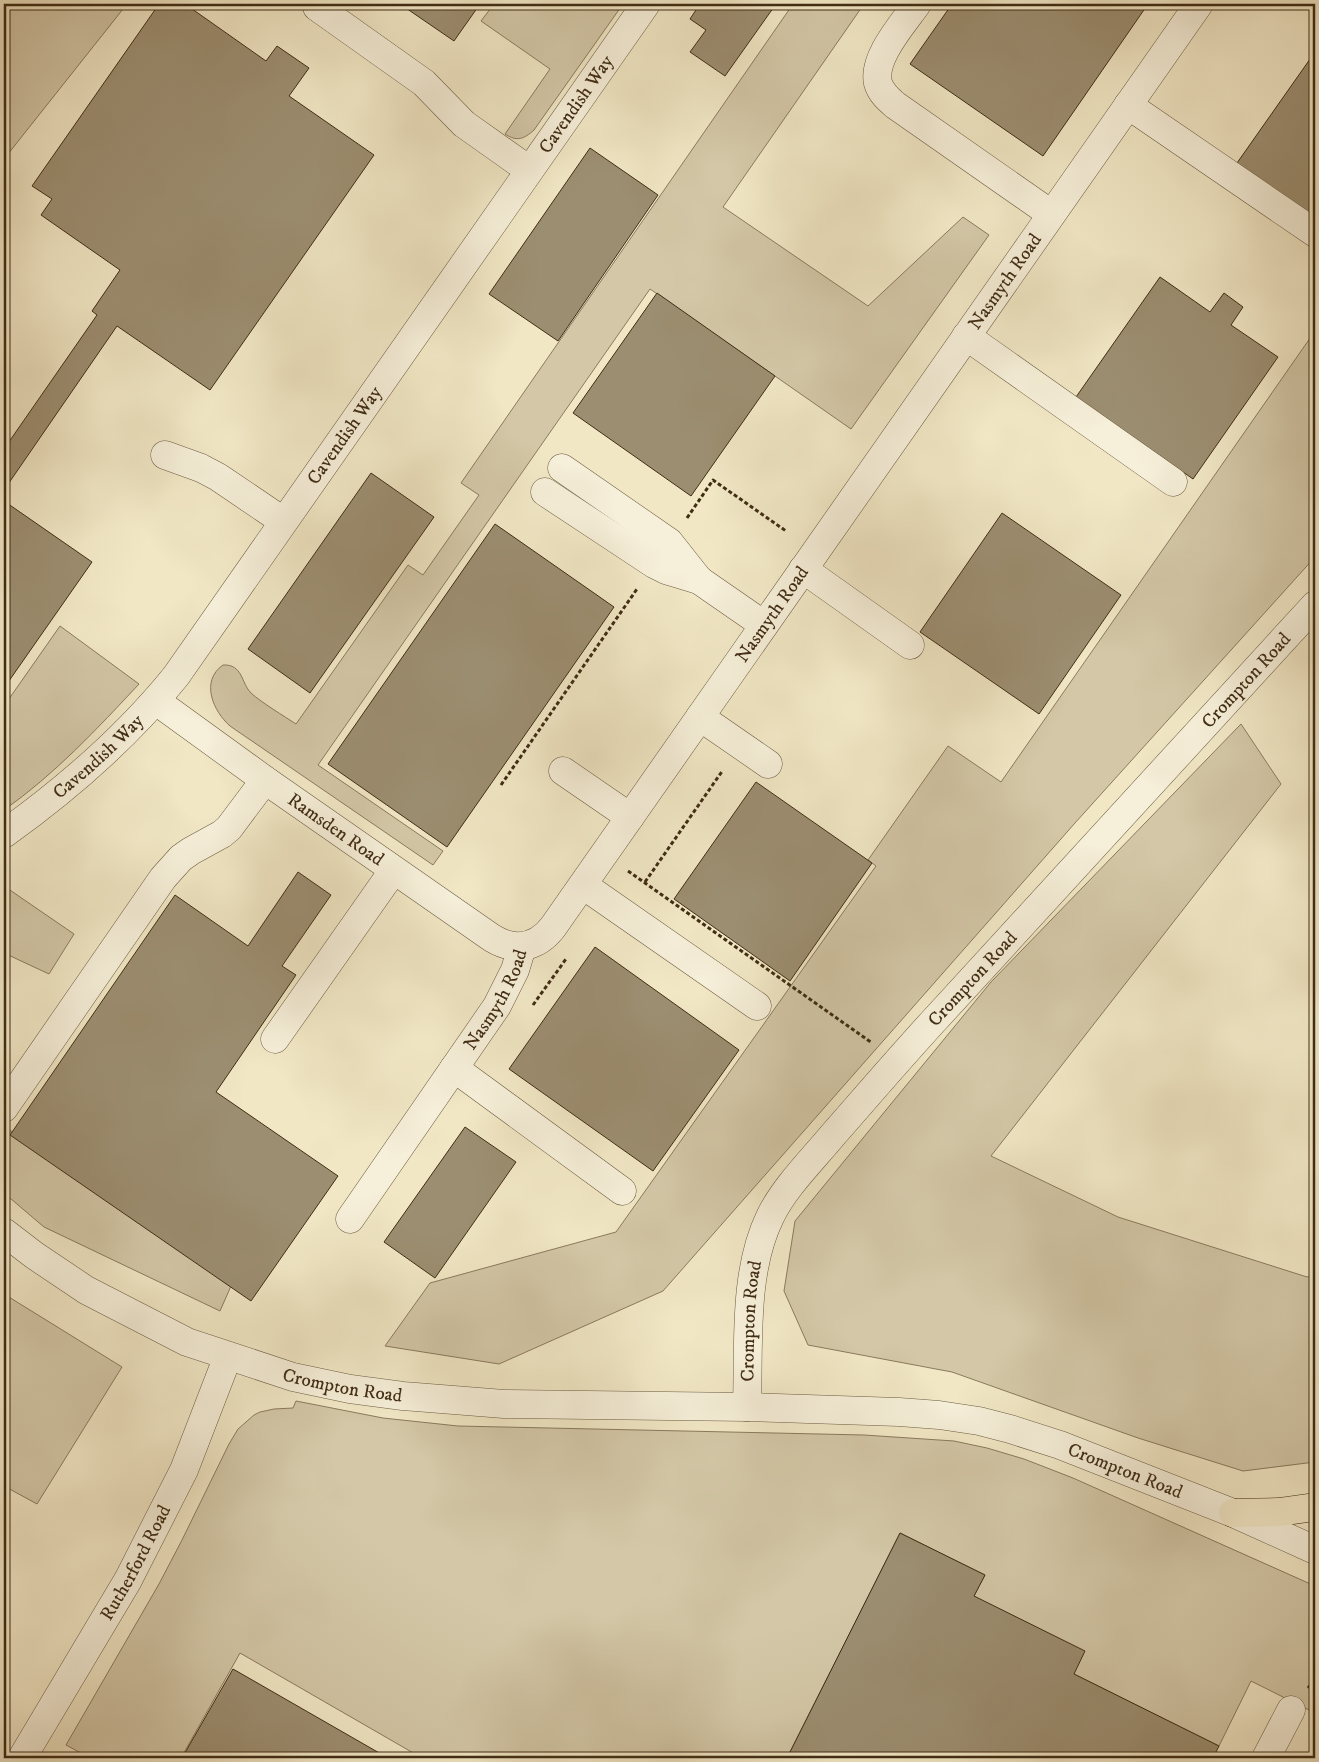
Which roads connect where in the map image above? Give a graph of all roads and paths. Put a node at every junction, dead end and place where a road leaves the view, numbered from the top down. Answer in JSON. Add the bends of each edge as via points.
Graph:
{"nodes":[{"id":1,"x":646,"y":4,"type":"edge"},
{"id":2,"x":917,"y":4,"type":"edge"},
{"id":3,"x":1199,"y":4,"type":"edge"},
{"id":4,"x":317,"y":7,"type":"dead end"},
{"id":5,"x":1128,"y":105,"type":"junction"},
{"id":6,"x":529,"y":170,"type":"junction"},
{"id":7,"x":1052,"y":214,"type":"junction"},
{"id":8,"x":1315,"y":233,"type":"edge"},
{"id":9,"x":966,"y":336,"type":"junction"},
{"id":10,"x":165,"y":455,"type":"dead end"},
{"id":11,"x":562,"y":468,"type":"dead end"},
{"id":12,"x":1173,"y":482,"type":"dead end"},
{"id":13,"x":545,"y":492,"type":"dead end"},
{"id":14,"x":283,"y":521,"type":"junction"},
{"id":15,"x":786,"y":530,"type":"dead end"},
{"id":16,"x":662,"y":553,"type":"junction"},
{"id":17,"x":803,"y":569,"type":"junction"},
{"id":18,"x":1315,"y":605,"type":"edge"},
{"id":19,"x":764,"y":625,"type":"junction"},
{"id":20,"x":910,"y":645,"type":"dead end"},
{"id":21,"x":156,"y":701,"type":"junction"},
{"id":22,"x":700,"y":717,"type":"junction"},
{"id":23,"x":741,"y":746,"type":"junction"},
{"id":24,"x":768,"y":764,"type":"dead end"},
{"id":25,"x":563,"y":771,"type":"dead end"},
{"id":26,"x":265,"y":780,"type":"junction"},
{"id":27,"x":501,"y":785,"type":"dead end"},
{"id":28,"x":630,"y":817,"type":"junction"},
{"id":29,"x":4,"y":834,"type":"edge"},
{"id":30,"x":393,"y":871,"type":"junction"},
{"id":31,"x":629,"y":872,"type":"dead end"},
{"id":32,"x":645,"y":882,"type":"dead end"},
{"id":33,"x":583,"y":885,"type":"junction"},
{"id":34,"x":651,"y":886,"type":"dead end"},
{"id":35,"x":607,"y":902,"type":"junction"},
{"id":36,"x":522,"y":947,"type":"junction"},
{"id":37,"x":568,"y":958,"type":"dead end"},
{"id":38,"x":756,"y":1006,"type":"dead end"},
{"id":39,"x":528,"y":1013,"type":"dead end"},
{"id":40,"x":857,"y":1032,"type":"dead end"},
{"id":41,"x":275,"y":1039,"type":"dead end"},
{"id":42,"x":454,"y":1068,"type":"junction"},
{"id":43,"x":4,"y":1108,"type":"edge"},
{"id":44,"x":622,"y":1190,"type":"dead end"},
{"id":45,"x":350,"y":1219,"type":"dead end"},
{"id":46,"x":4,"y":1232,"type":"edge"},
{"id":47,"x":228,"y":1356,"type":"junction"},
{"id":48,"x":747,"y":1407,"type":"junction"},
{"id":49,"x":1315,"y":1507,"type":"edge"},
{"id":50,"x":1232,"y":1513,"type":"junction"},
{"id":51,"x":1315,"y":1550,"type":"edge"},
{"id":52,"x":1291,"y":1710,"type":"dead end"},
{"id":53,"x":32,"y":1755,"type":"edge"},
{"id":54,"x":1266,"y":1758,"type":"edge"}],
"edges":[{"from":1,"to":6,"type":"street","name":"Cavendish Way"},
{"from":2,"to":7,"type":"street","via":[[879,64],[879,85],[884,95]]},
{"from":3,"to":5,"type":"street","name":"Nasmyth Road"},
{"from":4,"to":6,"type":"street","via":[[424,83],[464,124]]},
{"from":5,"to":7,"type":"street","name":"Nasmyth Road"},
{"from":5,"to":8,"type":"street"},
{"from":6,"to":14,"type":"street","name":"Cavendish Way"},
{"from":7,"to":9,"type":"street","name":"Nasmyth Road"},
{"from":9,"to":12,"type":"street"},
{"from":9,"to":17,"type":"street","name":"Nasmyth Road"},
{"from":10,"to":14,"type":"street","via":[[218,477]]},
{"from":11,"to":16,"type":"street"},
{"from":13,"to":16,"type":"street"},
{"from":14,"to":21,"type":"street","name":"Cavendish Way"},
{"from":15,"to":16,"type":"path","via":[[713,480]]},
{"from":16,"to":19,"type":"street","via":[[666,570],[699,580]]},
{"from":16,"to":27,"type":"path"},
{"from":17,"to":19,"type":"street","name":"Nasmyth Road"},
{"from":17,"to":20,"type":"street"},
{"from":18,"to":48,"type":"street","name":"Crompton Road","via":[[896,1062],[784,1195],[771,1214],[754,1265],[750,1291]]},
{"from":19,"to":22,"type":"street","name":"Nasmyth Road"},
{"from":21,"to":26,"type":"street","name":"Ramsden Road"},
{"from":21,"to":29,"type":"street","name":"Cavendish Way","via":[[86,770]]},
{"from":22,"to":23,"type":"street"},
{"from":22,"to":28,"type":"street","name":"Nasmyth Road"},
{"from":23,"to":24,"type":"street"},
{"from":23,"to":32,"type":"path"},
{"from":25,"to":28,"type":"street"},
{"from":26,"to":30,"type":"street","name":"Ramsden Road"},
{"from":26,"to":43,"type":"street","via":[[229,828],[181,858],[167,874]]},
{"from":28,"to":33,"type":"street","name":"Nasmyth Road"},
{"from":30,"to":36,"type":"street","name":"Ramsden Road","via":[[498,942]]},
{"from":30,"to":41,"type":"street"},
{"from":31,"to":35,"type":"path"},
{"from":33,"to":35,"type":"street"},
{"from":33,"to":36,"type":"street","name":"Nasmyth Road","via":[[547,935]]},
{"from":34,"to":40,"type":"path"},
{"from":35,"to":38,"type":"street"},
{"from":36,"to":42,"type":"street","name":"Nasmyth Road","via":[[515,970],[497,1006]]},
{"from":37,"to":39,"type":"path"},
{"from":42,"to":44,"type":"street"},
{"from":42,"to":45,"type":"street","name":"Nasmyth Road"},
{"from":46,"to":47,"type":"street","name":"Crompton Road","via":[[86,1290],[187,1342]]},
{"from":47,"to":48,"type":"street","name":"Crompton Road","via":[[294,1377],[403,1396],[504,1404]]},
{"from":47,"to":53,"type":"street","name":"Rutherford Road","via":[[184,1470]]},
{"from":48,"to":50,"type":"street","name":"Crompton Road","via":[[899,1412],[979,1421],[1060,1445]]},
{"from":49,"to":50,"type":"main road"},
{"from":50,"to":51,"type":"street","name":"Crompton Road"},
{"from":52,"to":54,"type":"street"}]}
